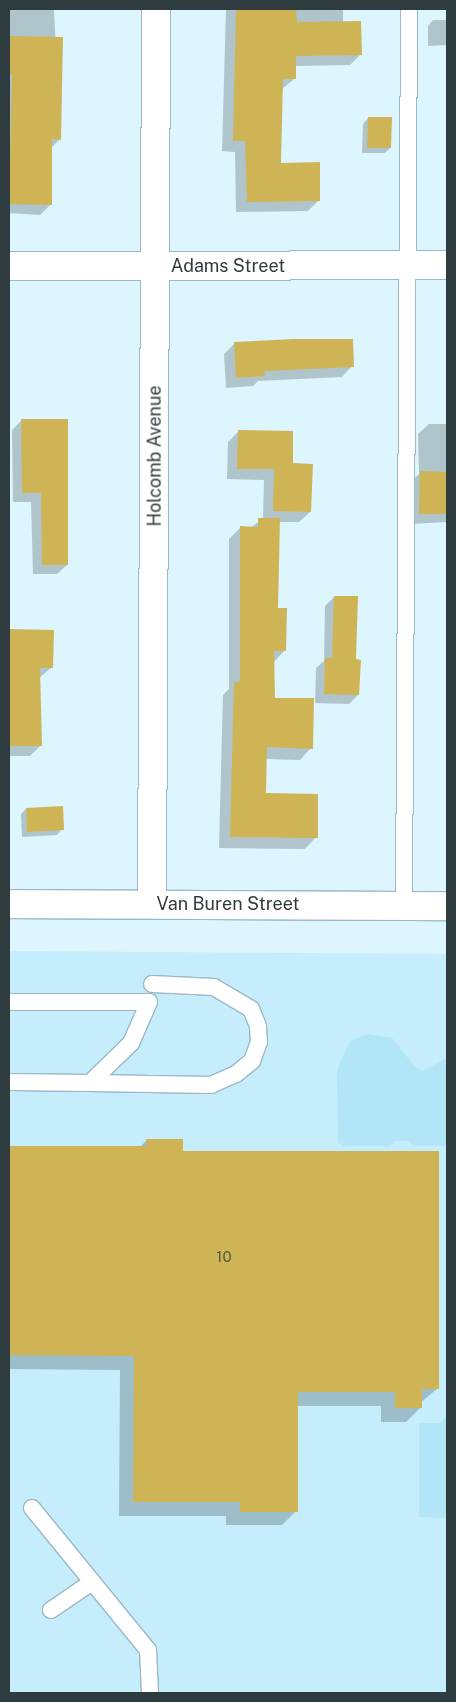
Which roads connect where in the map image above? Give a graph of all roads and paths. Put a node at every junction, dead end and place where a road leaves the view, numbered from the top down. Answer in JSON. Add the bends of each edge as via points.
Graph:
{"nodes":[{"id":1,"x":156,"y":9,"type":"edge"},
{"id":2,"x":409,"y":9,"type":"edge"},
{"id":3,"x":408,"y":265,"type":"junction"},
{"id":4,"x":447,"y":265,"type":"edge"},
{"id":5,"x":9,"y":266,"type":"edge"},
{"id":6,"x":156,"y":267,"type":"junction"},
{"id":7,"x":9,"y":904,"type":"edge"},
{"id":8,"x":152,"y":904,"type":"junction"},
{"id":9,"x":404,"y":906,"type":"junction"},
{"id":10,"x":447,"y":906,"type":"edge"},
{"id":11,"x":152,"y":984,"type":"dead end"},
{"id":12,"x":9,"y":1002,"type":"edge"},
{"id":13,"x":9,"y":1082,"type":"edge"},
{"id":14,"x":90,"y":1083,"type":"junction"},
{"id":15,"x":32,"y":1508,"type":"dead end"},
{"id":16,"x":92,"y":1582,"type":"junction"},
{"id":17,"x":51,"y":1610,"type":"dead end"},
{"id":18,"x":150,"y":1693,"type":"edge"}],
"edges":[{"from":1,"to":6,"type":"street","name":"Holcomb Avenue"},
{"from":2,"to":3,"type":"lane"},
{"from":3,"to":4,"type":"street","name":"Adams Street"},
{"from":3,"to":6,"type":"street","name":"Adams Street"},
{"from":3,"to":9,"type":"lane"},
{"from":5,"to":6,"type":"street","name":"Adams Street"},
{"from":6,"to":8,"type":"street","name":"Holcomb Avenue"},
{"from":7,"to":8,"type":"street","name":"Van Buren Street"},
{"from":8,"to":9,"type":"street","name":"Van Buren Street"},
{"from":9,"to":10,"type":"street","name":"Van Buren Street"},
{"from":11,"to":14,"type":"lane","via":[[214,987],[251,1009],[258,1026],[259,1042],[252,1061],[236,1074],[211,1085]]},
{"from":12,"to":14,"type":"lane","via":[[149,1002],[131,1043]]},
{"from":13,"to":14,"type":"lane"},
{"from":15,"to":16,"type":"lane"},
{"from":16,"to":17,"type":"lane"},
{"from":16,"to":18,"type":"lane","via":[[148,1650]]}]}
